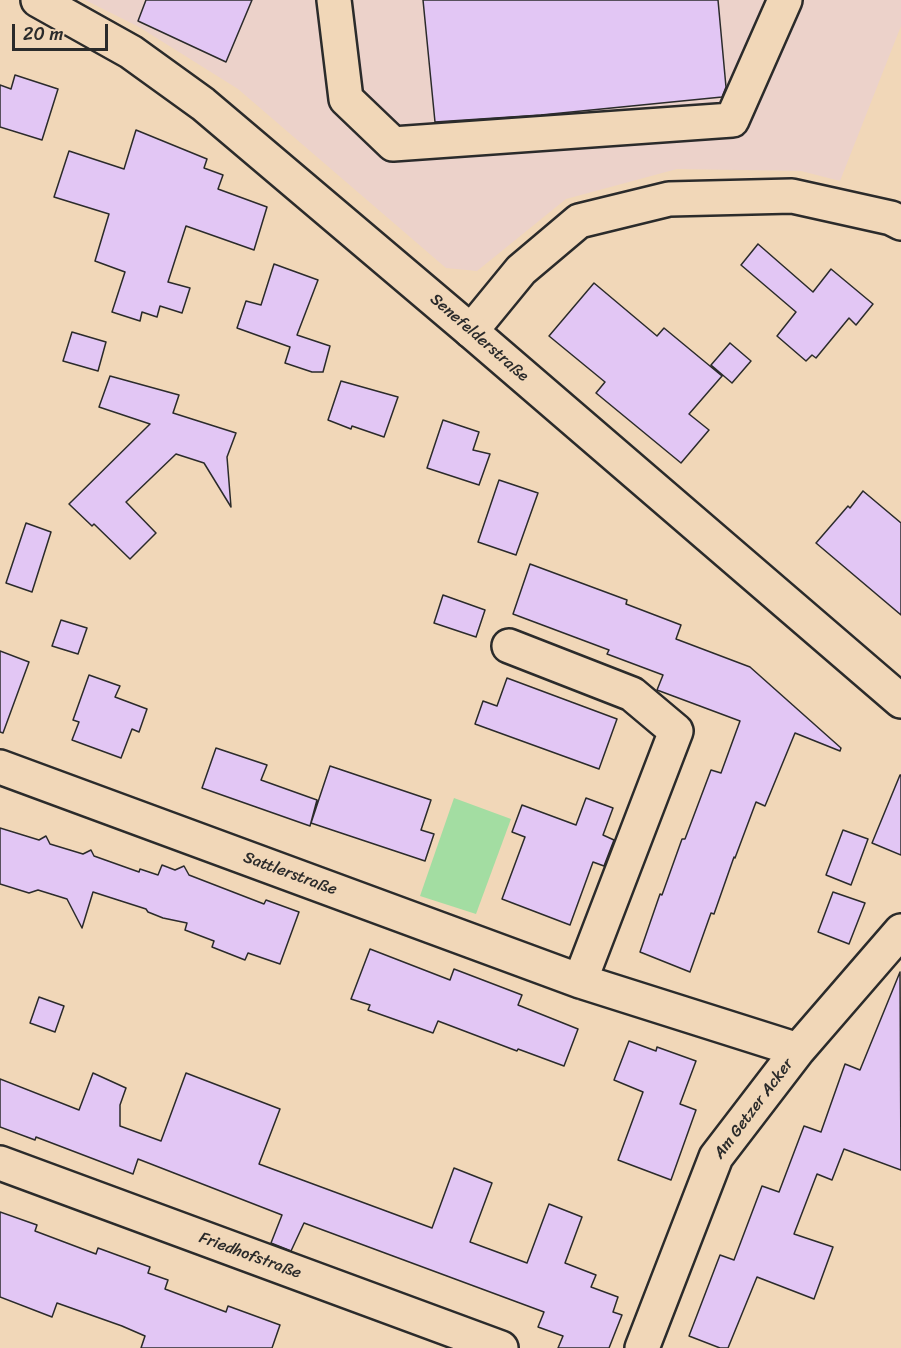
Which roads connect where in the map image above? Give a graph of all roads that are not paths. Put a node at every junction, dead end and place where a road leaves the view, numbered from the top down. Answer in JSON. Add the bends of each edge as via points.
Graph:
{"nodes":[{"id":1,"x":38,"y":0,"type":"edge"},
{"id":2,"x":334,"y":0,"type":"edge"},
{"id":3,"x":785,"y":0,"type":"edge"},
{"id":4,"x":901,"y":223,"type":"edge"},
{"id":5,"x":471,"y":331,"type":"junction"},
{"id":6,"x":508,"y":646,"type":"dead end"},
{"id":7,"x":901,"y":701,"type":"edge"},
{"id":8,"x":0,"y":767,"type":"edge"},
{"id":9,"x":901,"y":931,"type":"edge"},
{"id":10,"x":580,"y":981,"type":"junction"},
{"id":11,"x":798,"y":1050,"type":"junction"},
{"id":12,"x":0,"y":1163,"type":"edge"},
{"id":13,"x":501,"y":1348,"type":"edge"},
{"id":14,"x":642,"y":1348,"type":"edge"}],
"edges":[{"from":1,"to":5,"type":"street","name":"Senefelderstraße","via":[[131,52],[203,104]]},
{"from":2,"to":3,"type":"street","via":[[346,99],[393,144],[732,120]]},
{"from":4,"to":5,"type":"street","via":[[792,196],[669,199],[579,221],[521,270]]},
{"from":5,"to":7,"type":"street","name":"Senefelderstraße"},
{"from":6,"to":10,"type":"street","via":[[632,694],[676,731]]},
{"from":8,"to":10,"type":"street","name":"Sattlerstraße"},
{"from":9,"to":11,"type":"street","name":"Am Getzer Acker"},
{"from":10,"to":11,"type":"street","name":"Sattlerstraße"},
{"from":11,"to":14,"type":"street","name":"Am Getzer Acker","via":[[716,1157]]},
{"from":12,"to":13,"type":"street","name":"Friedhofstraße"}]}
